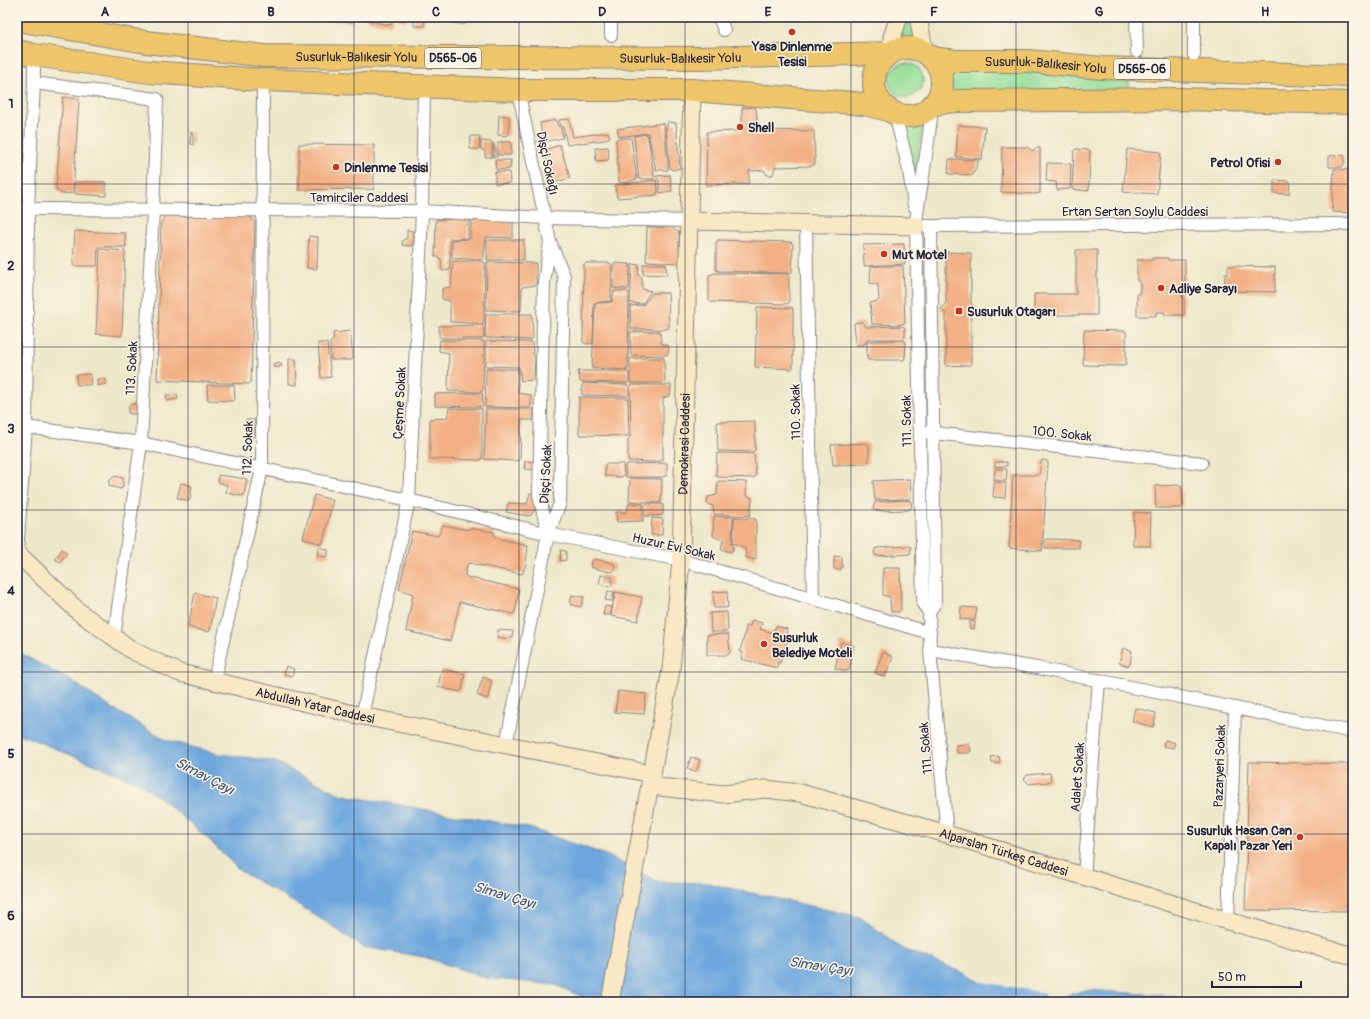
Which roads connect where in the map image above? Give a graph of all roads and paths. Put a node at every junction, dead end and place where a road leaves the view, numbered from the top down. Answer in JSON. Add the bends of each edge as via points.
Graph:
{"nodes":[{"id":1,"x":611,"y":17,"type":"edge"},
{"id":2,"x":719,"y":17,"type":"edge"},
{"id":3,"x":898,"y":17,"type":"edge"},
{"id":4,"x":918,"y":17,"type":"edge"},
{"id":5,"x":1136,"y":17,"type":"edge"},
{"id":6,"x":1194,"y":17,"type":"edge"},
{"id":7,"x":17,"y":20,"type":"edge"},
{"id":8,"x":724,"y":30,"type":"dead end"},
{"id":9,"x":611,"y":35,"type":"dead end"},
{"id":10,"x":1137,"y":52,"type":"dead end"},
{"id":11,"x":25,"y":53,"type":"edge"},
{"id":12,"x":891,"y":53,"type":"junction"},
{"id":13,"x":928,"y":55,"type":"junction"},
{"id":14,"x":1194,"y":55,"type":"dead end"},
{"id":15,"x":1353,"y":76,"type":"edge"},
{"id":16,"x":263,"y":80,"type":"junction"},
{"id":17,"x":34,"y":83,"type":"junction"},
{"id":18,"x":424,"y":87,"type":"junction"},
{"id":19,"x":518,"y":90,"type":"junction"},
{"id":20,"x":692,"y":90,"type":"junction"},
{"id":21,"x":1353,"y":103,"type":"edge"},
{"id":22,"x":932,"y":106,"type":"junction"},
{"id":23,"x":892,"y":112,"type":"junction"},
{"id":24,"x":28,"y":209,"type":"junction"},
{"id":25,"x":153,"y":210,"type":"junction"},
{"id":26,"x":262,"y":211,"type":"junction"},
{"id":27,"x":422,"y":211,"type":"junction"},
{"id":28,"x":545,"y":218,"type":"junction"},
{"id":29,"x":689,"y":221,"type":"junction"},
{"id":30,"x":806,"y":224,"type":"junction"},
{"id":31,"x":1353,"y":224,"type":"edge"},
{"id":32,"x":921,"y":225,"type":"junction"},
{"id":33,"x":550,"y":242,"type":"junction"},
{"id":34,"x":26,"y":427,"type":"junction"},
{"id":35,"x":920,"y":432,"type":"junction"},
{"id":36,"x":933,"y":433,"type":"junction"},
{"id":37,"x":17,"y":436,"type":"edge"},
{"id":38,"x":141,"y":443,"type":"junction"},
{"id":39,"x":1202,"y":463,"type":"dead end"},
{"id":40,"x":262,"y":469,"type":"junction"},
{"id":41,"x":409,"y":500,"type":"junction"},
{"id":42,"x":548,"y":534,"type":"junction"},
{"id":43,"x":17,"y":553,"type":"edge"},
{"id":44,"x":681,"y":560,"type":"junction"},
{"id":45,"x":813,"y":599,"type":"junction"},
{"id":46,"x":929,"y":612,"type":"junction"},
{"id":47,"x":930,"y":634,"type":"junction"},
{"id":48,"x":114,"y":637,"type":"junction"},
{"id":49,"x":930,"y":650,"type":"junction"},
{"id":50,"x":1098,"y":680,"type":"junction"},
{"id":51,"x":214,"y":682,"type":"junction"},
{"id":52,"x":1235,"y":708,"type":"junction"},
{"id":53,"x":362,"y":716,"type":"junction"},
{"id":54,"x":1353,"y":732,"type":"edge"},
{"id":55,"x":506,"y":745,"type":"junction"},
{"id":56,"x":650,"y":785,"type":"junction"},
{"id":57,"x":947,"y":834,"type":"junction"},
{"id":58,"x":1084,"y":876,"type":"junction"},
{"id":59,"x":1228,"y":921,"type":"junction"},
{"id":60,"x":1353,"y":956,"type":"edge"},
{"id":61,"x":610,"y":1002,"type":"edge"}],
"edges":[{"from":1,"to":9,"type":"street"},
{"from":2,"to":8,"type":"street"},
{"from":3,"to":12,"type":"street","via":[[892,37]]},
{"from":4,"to":13,"type":"street"},
{"from":5,"to":10,"type":"street"},
{"from":6,"to":14,"type":"street"},
{"from":7,"to":12,"type":"highway","name":"Susurluk-Balıkesir Yolu","number":"D565-06","via":[[146,42],[265,56],[697,58]]},
{"from":11,"to":16,"type":"highway","name":"Susurluk-Balıkesir Yolu","number":"D565-06","via":[[149,72]]},
{"from":11,"to":17,"type":"street"},
{"from":12,"to":13,"type":"highway","name":"Susurluk-Balıkesir Yolu","number":"D565-06","via":[[908,48]]},
{"from":12,"to":23,"type":"highway","via":[[880,64],[875,74],[874,85],[877,96]]},
{"from":13,"to":15,"type":"highway","name":"Susurluk-Balıkesir Yolu","number":"D565-06","via":[[956,61],[1028,61],[1102,68]]},
{"from":13,"to":22,"type":"highway","via":[[937,65],[942,84],[940,94]]},
{"from":16,"to":18,"type":"highway","name":"Susurluk-Balıkesir Yolu","number":"D565-06"},
{"from":16,"to":26,"type":"street","name":"112. Sokak"},
{"from":17,"to":24,"type":"street"},
{"from":17,"to":25,"type":"street","name":"113. Sokak","via":[[156,99]]},
{"from":18,"to":19,"type":"highway","name":"Susurluk-Balıkesir Yolu","number":"D565-06"},
{"from":18,"to":27,"type":"street","name":"Çeşme Sokak"},
{"from":19,"to":20,"type":"highway","name":"Susurluk-Balıkesir Yolu","number":"D565-06"},
{"from":19,"to":28,"type":"street","name":"Dişçi Sokağı"},
{"from":20,"to":23,"type":"highway","name":"Susurluk-Balıkesir Yolu","number":"D565-06","via":[[865,104]]},
{"from":20,"to":29,"type":"street","name":"Demokrasi Caddesi"},
{"from":21,"to":22,"type":"highway","name":"Susurluk-Balıkesir Yolu","number":"D565-06","via":[[1178,99],[958,101]]},
{"from":22,"to":23,"type":"highway","name":"Susurluk-Balıkesir Yolu","number":"D565-06","via":[[915,116]]},
{"from":22,"to":32,"type":"street","via":[[929,143],[923,168]]},
{"from":23,"to":32,"type":"street","via":[[909,170]]},
{"from":24,"to":25,"type":"street","name":"Tamirciler Caddesi"},
{"from":24,"to":34,"type":"street"},
{"from":25,"to":26,"type":"street","name":"Tamirciler Caddesi"},
{"from":25,"to":38,"type":"street","name":"113. Sokak"},
{"from":26,"to":27,"type":"street","name":"Tamirciler Caddesi"},
{"from":26,"to":40,"type":"street","name":"112. Sokak"},
{"from":27,"to":28,"type":"street","name":"Tamirciler Caddesi"},
{"from":27,"to":41,"type":"street","name":"Çeşme Sokak"},
{"from":28,"to":29,"type":"street","name":"Tamirciler Caddesi"},
{"from":28,"to":33,"type":"street","name":"Dişçi Sokağı"},
{"from":29,"to":30,"type":"street"},
{"from":29,"to":44,"type":"street","name":"Demokrasi Caddesi"},
{"from":30,"to":32,"type":"street"},
{"from":30,"to":45,"type":"street","name":"110. Sokak"},
{"from":31,"to":32,"type":"street","name":"Ertan Sertan Soylu Caddesi"},
{"from":32,"to":35,"type":"street","name":"111. Sokak"},
{"from":32,"to":36,"type":"street","name":"111. Sokak"},
{"from":33,"to":42,"type":"street","name":"Dişçi Sokak","via":[[544,282],[539,495]]},
{"from":33,"to":42,"type":"street","name":"Dişçi Sokak","via":[[564,276],[560,503]]},
{"from":34,"to":37,"type":"street"},
{"from":34,"to":38,"type":"street","name":"Huzur Evi Sokak"},
{"from":34,"to":43,"type":"street"},
{"from":35,"to":36,"type":"street","name":"100. Sokak"},
{"from":35,"to":46,"type":"street","name":"111. Sokak","via":[[923,604]]},
{"from":36,"to":39,"type":"street","name":"100. Sokak"},
{"from":36,"to":46,"type":"street","name":"111. Sokak","via":[[935,603]]},
{"from":38,"to":40,"type":"street","name":"Huzur Evi Sokak"},
{"from":38,"to":48,"type":"street","name":"113. Sokak"},
{"from":40,"to":41,"type":"street","name":"Huzur Evi Sokak"},
{"from":40,"to":51,"type":"street","name":"112. Sokak"},
{"from":41,"to":42,"type":"street","name":"Huzur Evi Sokak"},
{"from":41,"to":53,"type":"street","name":"Çeşme Sokak"},
{"from":42,"to":44,"type":"street","name":"Huzur Evi Sokak"},
{"from":42,"to":55,"type":"street"},
{"from":43,"to":48,"type":"street","name":"Abdullah Yatar Caddesi","via":[[79,612]]},
{"from":44,"to":45,"type":"street","name":"Huzur Evi Sokak"},
{"from":44,"to":56,"type":"street","name":"Demokrasi Caddesi","via":[[671,670]]},
{"from":45,"to":47,"type":"street","name":"Huzur Evi Sokak"},
{"from":46,"to":47,"type":"street","name":"111. Sokak"},
{"from":47,"to":49,"type":"street","name":"111. Sokak"},
{"from":48,"to":51,"type":"street","name":"Abdullah Yatar Caddesi","via":[[133,651],[180,673]]},
{"from":49,"to":50,"type":"street"},
{"from":49,"to":57,"type":"street","name":"111. Sokak"},
{"from":50,"to":52,"type":"street"},
{"from":50,"to":58,"type":"street","name":"Adalet Sokak"},
{"from":51,"to":53,"type":"street","name":"Abdullah Yatar Caddesi"},
{"from":52,"to":54,"type":"street"},
{"from":52,"to":59,"type":"street","name":"Pazaryeri Sokak"},
{"from":53,"to":55,"type":"street","name":"Abdullah Yatar Caddesi"},
{"from":55,"to":56,"type":"street","name":"Abdullah Yatar Caddesi"},
{"from":56,"to":57,"type":"street","name":"Alparslan Türkeş Caddesi","via":[[724,794],[765,789],[800,792]]},
{"from":56,"to":61,"type":"street","name":"Demokrasi Caddesi"},
{"from":57,"to":58,"type":"street","name":"Alparslan Türkeş Caddesi"},
{"from":58,"to":59,"type":"street","name":"Alparslan Türkeş Caddesi"},
{"from":59,"to":60,"type":"street","name":"Alparslan Türkeş Caddesi"}]}
